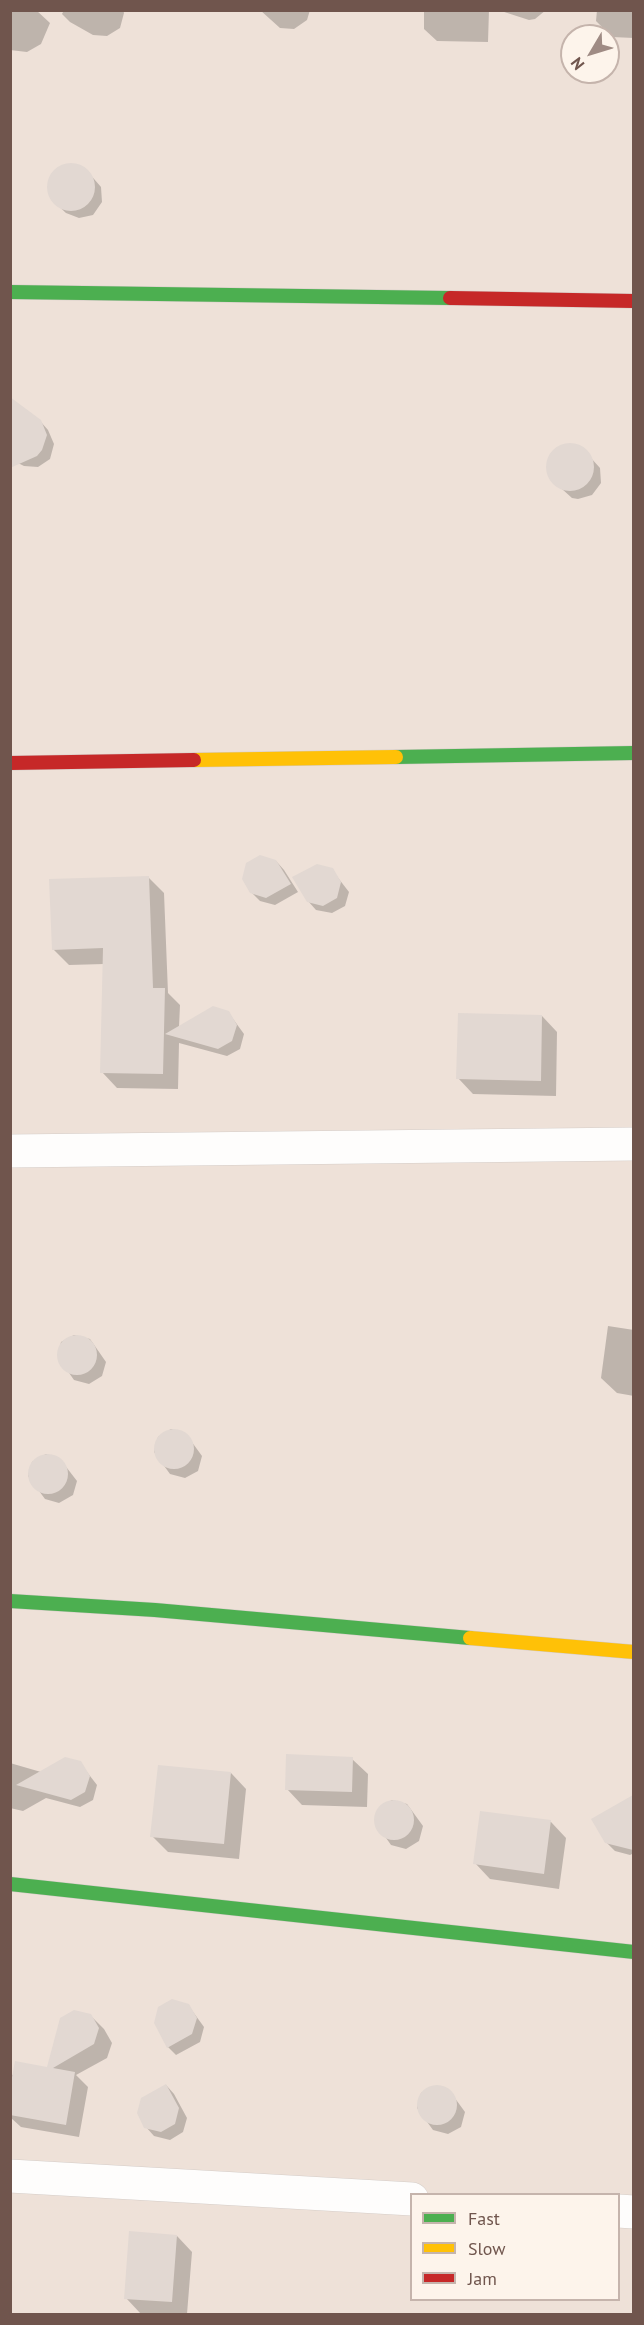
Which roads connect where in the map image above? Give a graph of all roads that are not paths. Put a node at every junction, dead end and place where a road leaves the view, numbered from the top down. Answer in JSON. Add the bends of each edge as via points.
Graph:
{"nodes":[{"id":1,"x":10,"y":292,"type":"edge"},
{"id":2,"x":633,"y":301,"type":"edge"},
{"id":3,"x":633,"y":753,"type":"edge"},
{"id":4,"x":10,"y":764,"type":"edge"},
{"id":5,"x":633,"y":1144,"type":"edge"},
{"id":6,"x":10,"y":1151,"type":"edge"},
{"id":7,"x":10,"y":1601,"type":"edge"},
{"id":8,"x":633,"y":1652,"type":"edge"},
{"id":9,"x":10,"y":1884,"type":"edge"},
{"id":10,"x":633,"y":1952,"type":"edge"},
{"id":11,"x":10,"y":2176,"type":"edge"},
{"id":12,"x":410,"y":2199,"type":"edge"}],
"edges":[{"from":1,"to":2,"type":"street"},
{"from":3,"to":4,"type":"street"},
{"from":5,"to":6,"type":"street"},
{"from":7,"to":8,"type":"street"},
{"from":9,"to":10,"type":"street"},
{"from":11,"to":12,"type":"street"}]}
